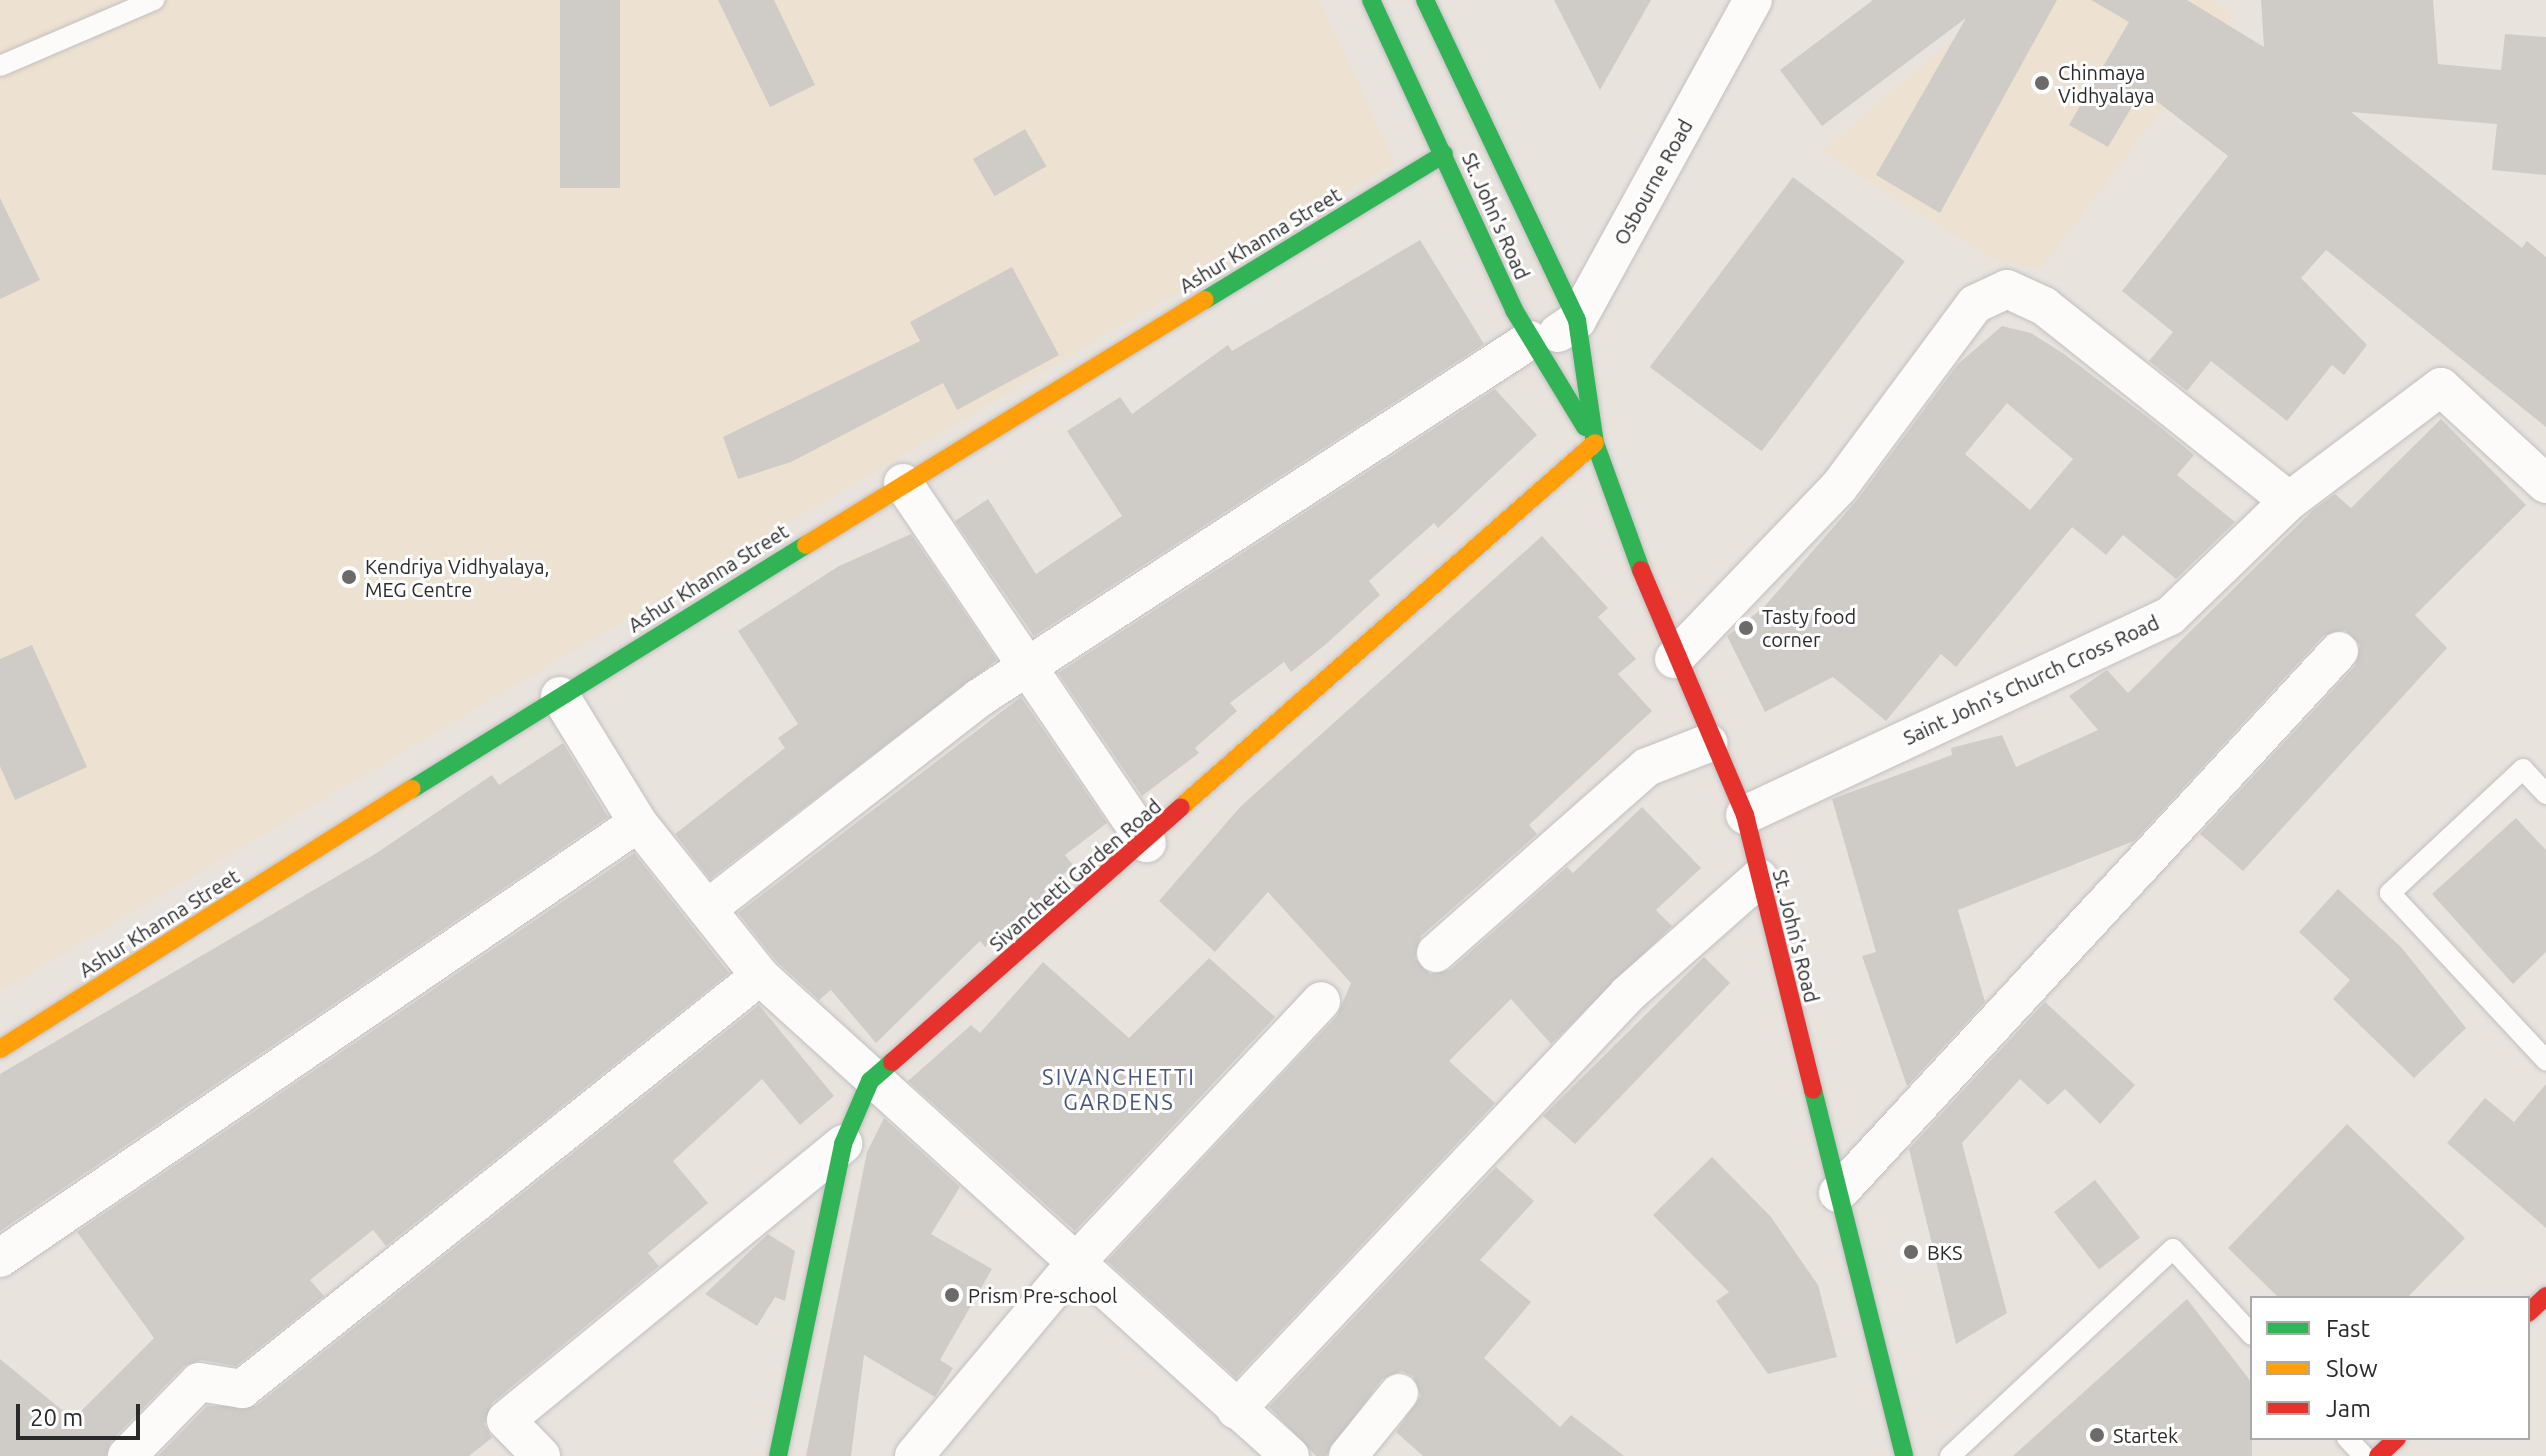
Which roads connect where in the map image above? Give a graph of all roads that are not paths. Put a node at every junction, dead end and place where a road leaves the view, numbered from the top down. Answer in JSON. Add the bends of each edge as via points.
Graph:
{"nodes":[{"id":1,"x":154,"y":0,"type":"edge"},
{"id":2,"x":1371,"y":0,"type":"edge"},
{"id":3,"x":1425,"y":0,"type":"edge"},
{"id":4,"x":1753,"y":0,"type":"edge"},
{"id":5,"x":0,"y":66,"type":"edge"},
{"id":6,"x":1444,"y":154,"type":"junction"},
{"id":7,"x":1577,"y":320,"type":"junction"},
{"id":8,"x":1533,"y":344,"type":"junction"},
{"id":9,"x":1595,"y":443,"type":"junction"},
{"id":10,"x":903,"y":483,"type":"junction"},
{"id":11,"x":2546,"y":484,"type":"edge"},
{"id":12,"x":2289,"y":501,"type":"junction"},
{"id":13,"x":2339,"y":651,"type":"dead end"},
{"id":14,"x":1674,"y":659,"type":"junction"},
{"id":15,"x":1024,"y":668,"type":"junction"},
{"id":16,"x":560,"y":696,"type":"junction"},
{"id":17,"x":1709,"y":743,"type":"junction"},
{"id":18,"x":2546,"y":794,"type":"edge"},
{"id":19,"x":1745,"y":815,"type":"junction"},
{"id":20,"x":638,"y":823,"type":"junction"},
{"id":21,"x":1147,"y":843,"type":"junction"},
{"id":22,"x":1759,"y":878,"type":"junction"},
{"id":23,"x":707,"y":909,"type":"junction"},
{"id":24,"x":1436,"y":953,"type":"dead end"},
{"id":25,"x":760,"y":976,"type":"junction"},
{"id":26,"x":1321,"y":1001,"type":"dead end"},
{"id":27,"x":0,"y":1049,"type":"edge"},
{"id":28,"x":2546,"y":1060,"type":"edge"},
{"id":29,"x":870,"y":1081,"type":"junction"},
{"id":30,"x":843,"y":1144,"type":"junction"},
{"id":31,"x":1838,"y":1193,"type":"junction"},
{"id":32,"x":0,"y":1258,"type":"edge"},
{"id":33,"x":1078,"y":1260,"type":"junction"},
{"id":34,"x":2546,"y":1296,"type":"edge"},
{"id":35,"x":2530,"y":1311,"type":"edge"},
{"id":36,"x":2250,"y":1333,"type":"edge"},
{"id":37,"x":1399,"y":1393,"type":"dead end"},
{"id":38,"x":1236,"y":1410,"type":"junction"},
{"id":39,"x":2349,"y":1440,"type":"edge"},
{"id":40,"x":2395,"y":1440,"type":"edge"},
{"id":41,"x":127,"y":1456,"type":"edge"},
{"id":42,"x":541,"y":1456,"type":"edge"},
{"id":43,"x":778,"y":1456,"type":"edge"},
{"id":44,"x":914,"y":1456,"type":"edge"},
{"id":45,"x":1290,"y":1456,"type":"edge"},
{"id":46,"x":1348,"y":1456,"type":"edge"},
{"id":47,"x":1904,"y":1456,"type":"edge"},
{"id":48,"x":1950,"y":1456,"type":"edge"},
{"id":49,"x":2364,"y":1456,"type":"edge"},
{"id":50,"x":2378,"y":1456,"type":"edge"}],
"edges":[{"from":1,"to":5,"type":"lane"},
{"from":2,"to":6,"type":"street","name":"St. John's Road"},
{"from":3,"to":7,"type":"street","name":"St. John's Road"},
{"from":4,"to":7,"type":"street","name":"Osbourne Road"},
{"from":6,"to":8,"type":"street","name":"St. John's Road"},
{"from":6,"to":10,"type":"street","name":"Ashur Khanna Street"},
{"from":7,"to":8,"type":"street","name":"Osbourne Road"},
{"from":7,"to":9,"type":"street","name":"St. John's Road"},
{"from":8,"to":9,"type":"street","name":"St. John's Road"},
{"from":8,"to":15,"type":"street","name":"Osbourne Road"},
{"from":9,"to":14,"type":"street","name":"St. John's Road"},
{"from":9,"to":21,"type":"street","name":"Sivanchetti Garden Road"},
{"from":10,"to":15,"type":"street"},
{"from":10,"to":16,"type":"street","name":"Ashur Khanna Street"},
{"from":11,"to":12,"type":"street","name":"Saint John's Church Cross Road","via":[[2441,387]]},
{"from":12,"to":14,"type":"street","via":[[2044,306],[2007,289],[1975,304],[1839,487]]},
{"from":12,"to":19,"type":"street","name":"Saint John's Church Cross Road","via":[[2170,616]]},
{"from":13,"to":31,"type":"street"},
{"from":14,"to":17,"type":"street","name":"St. John's Road"},
{"from":15,"to":21,"type":"street"},
{"from":15,"to":23,"type":"street","name":"Osbourne Road"},
{"from":16,"to":20,"type":"street"},
{"from":16,"to":27,"type":"street","name":"Ashur Khanna Street"},
{"from":17,"to":19,"type":"street","name":"St. John's Road"},
{"from":17,"to":24,"type":"street","via":[[1647,767]]},
{"from":18,"to":28,"type":"lane","via":[[2523,769],[2390,893]]},
{"from":19,"to":22,"type":"street","name":"St. John's Road"},
{"from":20,"to":23,"type":"street"},
{"from":20,"to":32,"type":"street"},
{"from":21,"to":29,"type":"street","name":"Sivanchetti Garden Road"},
{"from":22,"to":31,"type":"street","name":"St. John's Road"},
{"from":22,"to":38,"type":"street","via":[[1628,994]]},
{"from":23,"to":25,"type":"street"},
{"from":25,"to":29,"type":"street"},
{"from":25,"to":41,"type":"street","via":[[242,1389],[199,1382]]},
{"from":26,"to":33,"type":"street"},
{"from":29,"to":30,"type":"street","name":"Sivanchetti Garden Road"},
{"from":29,"to":33,"type":"street"},
{"from":30,"to":42,"type":"street","via":[[506,1420]]},
{"from":30,"to":43,"type":"street","name":"Sivanchetti Garden Road"},
{"from":31,"to":47,"type":"street","name":"St. John's Road"},
{"from":33,"to":38,"type":"street"},
{"from":33,"to":44,"type":"street"},
{"from":34,"to":35,"type":"street"},
{"from":36,"to":48,"type":"lane","via":[[2173,1249]]},
{"from":37,"to":46,"type":"street"},
{"from":38,"to":45,"type":"street"},
{"from":39,"to":49,"type":"lane"},
{"from":40,"to":50,"type":"street"}]}
